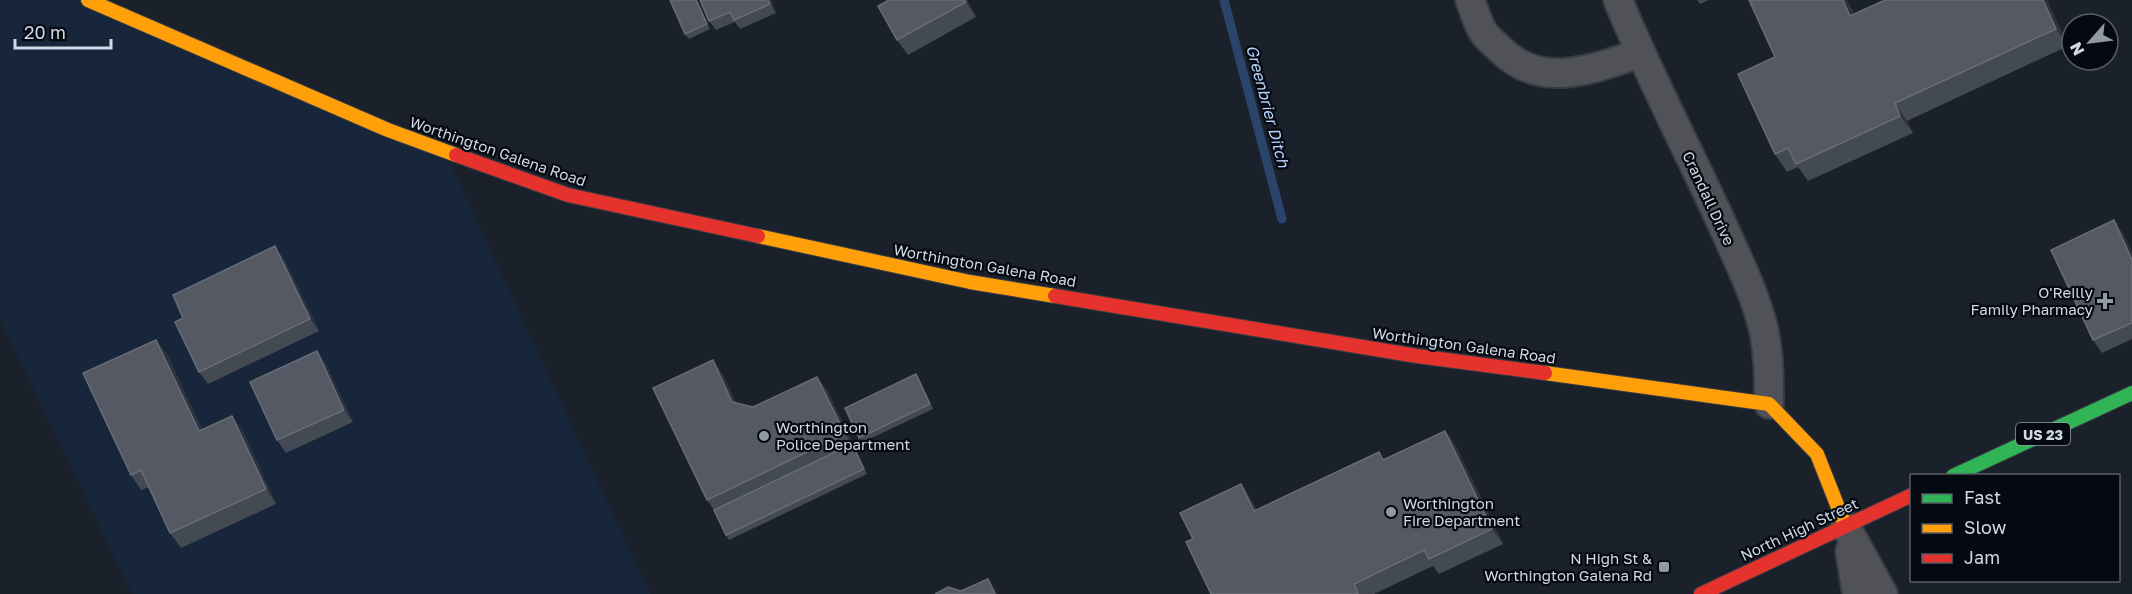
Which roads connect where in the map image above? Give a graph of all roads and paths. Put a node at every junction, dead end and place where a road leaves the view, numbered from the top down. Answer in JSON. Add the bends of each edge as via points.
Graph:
{"nodes":[{"id":1,"x":88,"y":0,"type":"edge"},
{"id":2,"x":1470,"y":0,"type":"edge"},
{"id":3,"x":1618,"y":0,"type":"edge"},
{"id":4,"x":1640,"y":53,"type":"junction"},
{"id":5,"x":2132,"y":393,"type":"edge"},
{"id":6,"x":1769,"y":404,"type":"junction"},
{"id":7,"x":1957,"y":474,"type":"edge"},
{"id":8,"x":1910,"y":495,"type":"edge"},
{"id":9,"x":1845,"y":525,"type":"junction"},
{"id":10,"x":1701,"y":594,"type":"edge"},
{"id":11,"x":1857,"y":594,"type":"edge"},
{"id":12,"x":1883,"y":594,"type":"edge"}],
"edges":[{"from":1,"to":6,"type":"street","name":"Worthington Galena Road","via":[[388,130],[568,195],[970,282],[1418,356]]},
{"from":2,"to":4,"type":"street","via":[[1483,32],[1525,68],[1568,74],[1593,70]]},
{"from":3,"to":4,"type":"street","name":"Crandall Drive"},
{"from":4,"to":6,"type":"street","name":"Crandall Drive","via":[[1752,290],[1763,328]]},
{"from":5,"to":7,"type":"street","number":"US 23"},
{"from":6,"to":9,"type":"street","via":[[1817,454]]},
{"from":8,"to":9,"type":"street","name":"North High Street"},
{"from":9,"to":10,"type":"street","name":"North High Street"},
{"from":9,"to":11,"type":"street"},
{"from":9,"to":12,"type":"street"}]}
